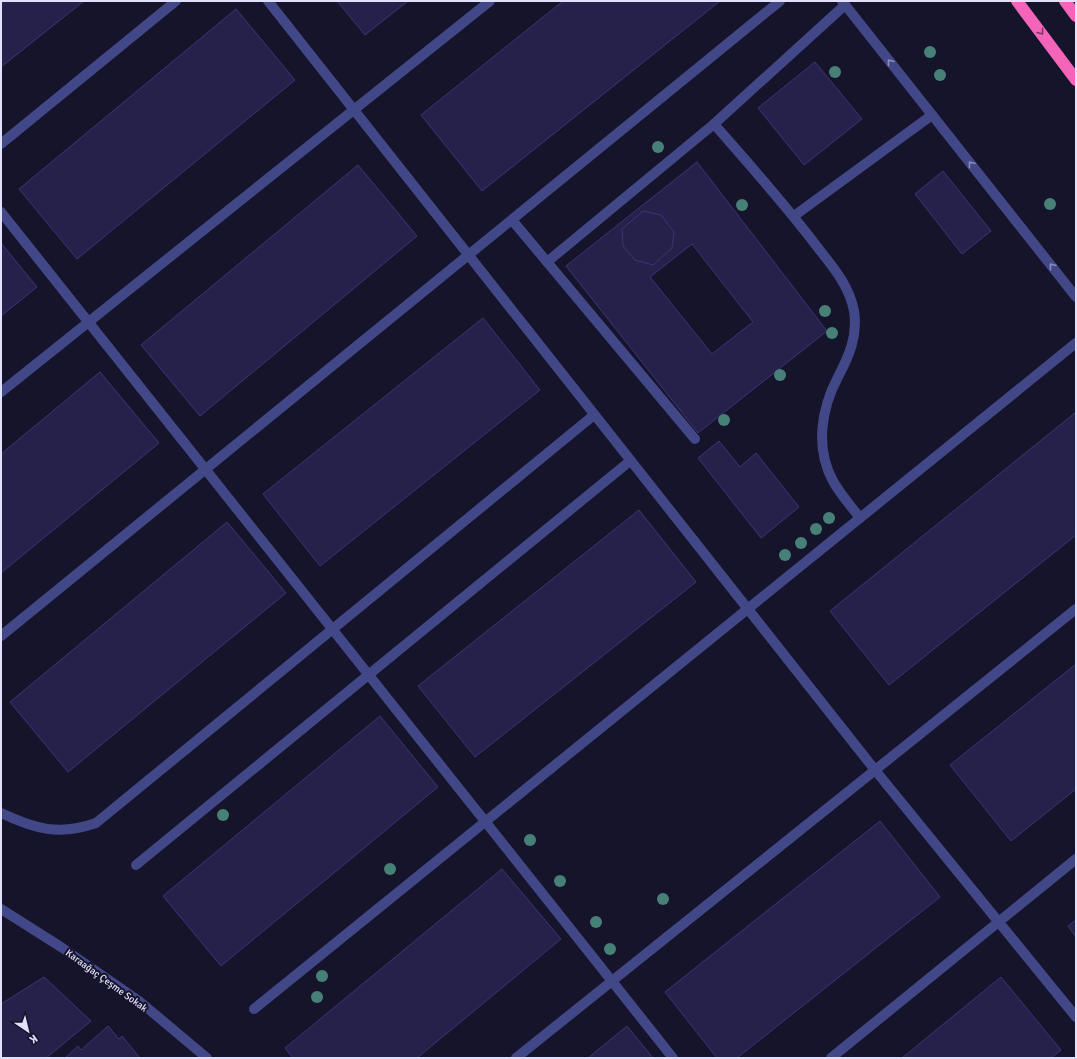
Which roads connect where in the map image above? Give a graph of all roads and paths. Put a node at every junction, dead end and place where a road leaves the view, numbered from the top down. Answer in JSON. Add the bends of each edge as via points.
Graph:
{"nodes":[{"id":1,"x":176,"y":1,"type":"edge"},
{"id":2,"x":268,"y":1,"type":"edge"},
{"id":3,"x":490,"y":1,"type":"edge"},
{"id":4,"x":780,"y":1,"type":"edge"},
{"id":5,"x":1017,"y":1,"type":"edge"},
{"id":6,"x":1065,"y":1,"type":"edge"},
{"id":7,"x":843,"y":3,"type":"edge"},
{"id":8,"x":1076,"y":16,"type":"edge"},
{"id":9,"x":1076,"y":80,"type":"edge"},
{"id":10,"x":354,"y":110,"type":"junction"},
{"id":11,"x":932,"y":116,"type":"junction"},
{"id":12,"x":714,"y":124,"type":"junction"},
{"id":13,"x":1,"y":144,"type":"edge"},
{"id":14,"x":1,"y":212,"type":"edge"},
{"id":15,"x":794,"y":216,"type":"junction"},
{"id":16,"x":512,"y":220,"type":"junction"},
{"id":17,"x":468,"y":256,"type":"junction"},
{"id":18,"x":547,"y":262,"type":"junction"},
{"id":19,"x":1076,"y":297,"type":"edge"},
{"id":20,"x":89,"y":322,"type":"junction"},
{"id":21,"x":1076,"y":343,"type":"edge"},
{"id":22,"x":1,"y":392,"type":"edge"},
{"id":23,"x":594,"y":415,"type":"junction"},
{"id":24,"x":696,"y":439,"type":"dead end"},
{"id":25,"x":630,"y":461,"type":"junction"},
{"id":26,"x":205,"y":470,"type":"junction"},
{"id":27,"x":860,"y":518,"type":"junction"},
{"id":28,"x":748,"y":608,"type":"junction"},
{"id":29,"x":1076,"y":609,"type":"edge"},
{"id":30,"x":332,"y":630,"type":"junction"},
{"id":31,"x":1,"y":636,"type":"edge"},
{"id":32,"x":368,"y":675,"type":"junction"},
{"id":33,"x":875,"y":770,"type":"junction"},
{"id":34,"x":1,"y":813,"type":"edge"},
{"id":35,"x":485,"y":822,"type":"junction"},
{"id":36,"x":1076,"y":859,"type":"edge"},
{"id":37,"x":136,"y":865,"type":"dead end"},
{"id":38,"x":1,"y":909,"type":"edge"},
{"id":39,"x":998,"y":922,"type":"junction"},
{"id":40,"x":611,"y":982,"type":"junction"},
{"id":41,"x":254,"y":1009,"type":"dead end"},
{"id":42,"x":1076,"y":1017,"type":"edge"},
{"id":43,"x":207,"y":1058,"type":"edge"},
{"id":44,"x":516,"y":1058,"type":"edge"},
{"id":45,"x":673,"y":1058,"type":"edge"},
{"id":46,"x":831,"y":1058,"type":"edge"}],
"edges":[{"from":1,"to":13,"type":"street"},
{"from":2,"to":10,"type":"street"},
{"from":3,"to":10,"type":"street"},
{"from":4,"to":16,"type":"street"},
{"from":5,"to":9,"type":"highway","one_way":true},
{"from":6,"to":8,"type":"highway"},
{"from":11,"to":7,"type":"street","one_way":true},
{"from":7,"to":12,"type":"street"},
{"from":10,"to":17,"type":"street"},
{"from":10,"to":20,"type":"street"},
{"from":11,"to":15,"type":"street"},
{"from":19,"to":11,"type":"street","one_way":true},
{"from":12,"to":15,"type":"street"},
{"from":12,"to":18,"type":"street"},
{"from":14,"to":20,"type":"street"},
{"from":15,"to":27,"type":"street","via":[[845,284],[854,312],[853,343],[848,360],[827,402],[822,433],[833,481]]},
{"from":16,"to":17,"type":"street"},
{"from":16,"to":18,"type":"street"},
{"from":17,"to":23,"type":"street"},
{"from":17,"to":26,"type":"street"},
{"from":18,"to":24,"type":"street"},
{"from":20,"to":22,"type":"street"},
{"from":20,"to":26,"type":"street"},
{"from":21,"to":27,"type":"street"},
{"from":23,"to":25,"type":"street"},
{"from":23,"to":30,"type":"street"},
{"from":25,"to":28,"type":"street"},
{"from":25,"to":32,"type":"street"},
{"from":26,"to":30,"type":"street"},
{"from":26,"to":31,"type":"street"},
{"from":27,"to":28,"type":"street"},
{"from":28,"to":33,"type":"street"},
{"from":28,"to":35,"type":"street"},
{"from":29,"to":33,"type":"street"},
{"from":30,"to":32,"type":"street"},
{"from":30,"to":34,"type":"street","via":[[96,823],[65,831],[46,830]]},
{"from":32,"to":35,"type":"street"},
{"from":32,"to":37,"type":"street"},
{"from":33,"to":39,"type":"street"},
{"from":33,"to":40,"type":"street"},
{"from":35,"to":40,"type":"street"},
{"from":35,"to":41,"type":"street"},
{"from":36,"to":39,"type":"street"},
{"from":38,"to":43,"type":"street","name":"Karaağaç Çeşme Sokak","via":[[139,1001]]},
{"from":39,"to":42,"type":"street"},
{"from":39,"to":46,"type":"street"},
{"from":40,"to":44,"type":"street"},
{"from":40,"to":45,"type":"street"}]}
